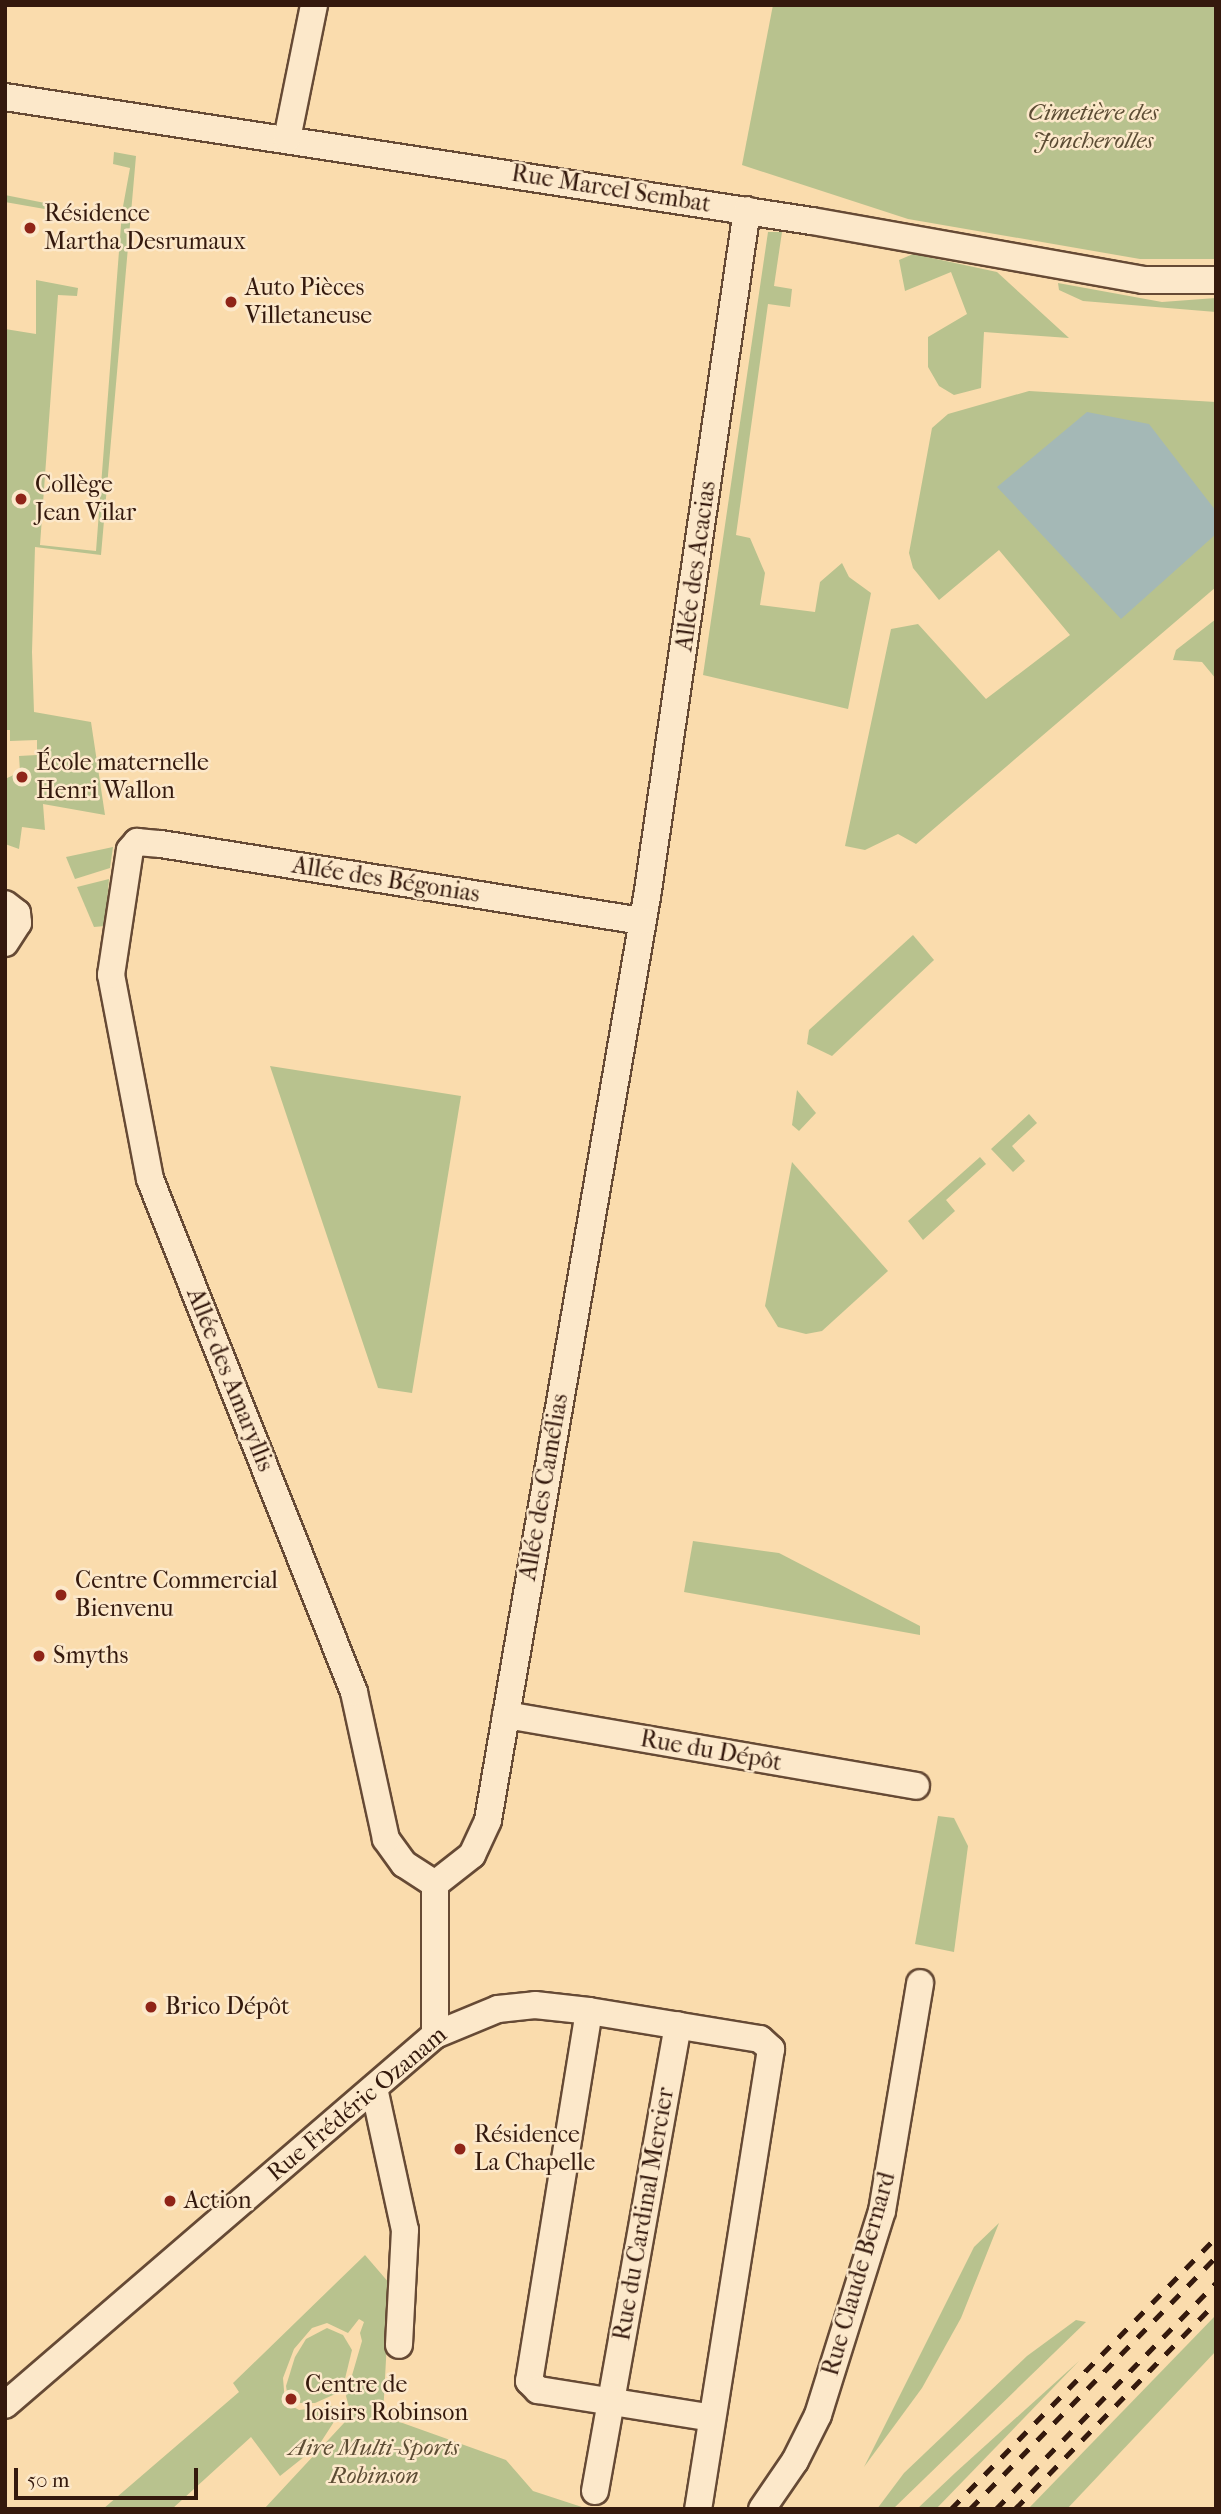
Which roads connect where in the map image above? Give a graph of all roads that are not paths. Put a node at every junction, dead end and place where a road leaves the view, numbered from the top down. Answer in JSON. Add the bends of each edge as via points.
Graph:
{"nodes":[{"id":1,"x":314,"y":5,"type":"edge"},
{"id":2,"x":5,"y":97,"type":"edge"},
{"id":3,"x":287,"y":139,"type":"junction"},
{"id":4,"x":747,"y":211,"type":"junction"},
{"id":5,"x":1216,"y":280,"type":"edge"},
{"id":6,"x":131,"y":846,"type":"joint"},
{"id":7,"x":9,"y":906,"type":"edge"},
{"id":8,"x":642,"y":920,"type":"junction"},
{"id":9,"x":5,"y":943,"type":"edge"},
{"id":10,"x":506,"y":1715,"type":"junction"},
{"id":11,"x":916,"y":1786,"type":"dead end"},
{"id":12,"x":435,"y":1884,"type":"junction"},
{"id":13,"x":920,"y":1983,"type":"dead end"},
{"id":14,"x":589,"y":2011,"type":"junction"},
{"id":15,"x":678,"y":2025,"type":"junction"},
{"id":16,"x":435,"y":2035,"type":"junction"},
{"id":17,"x":374,"y":2088,"type":"junction"},
{"id":18,"x":399,"y":2345,"type":"dead end"},
{"id":19,"x":611,"y":2402,"type":"junction"},
{"id":20,"x":5,"y":2405,"type":"edge"},
{"id":21,"x":712,"y":2418,"type":"junction"},
{"id":22,"x":595,"y":2491,"type":"dead end"},
{"id":23,"x":698,"y":2509,"type":"edge"},
{"id":24,"x":762,"y":2509,"type":"edge"}],
"edges":[{"from":1,"to":3,"type":"street"},
{"from":2,"to":3,"type":"street","name":"Rue Marcel Sembat"},
{"from":3,"to":4,"type":"street","name":"Rue Marcel Sembat"},
{"from":4,"to":5,"type":"street","name":"Rue Marcel Sembat","via":[[1143,280]]},
{"from":4,"to":8,"type":"street","name":"Allée des Acacias"},
{"from":6,"to":8,"type":"street","name":"Allée des Bégonias","via":[[153,843]]},
{"from":6,"to":12,"type":"street","name":"Allée des Amaryllis","via":[[111,975],[150,1179],[354,1692],[386,1839],[404,1864]]},
{"from":7,"to":9,"type":"street","via":[[17,929]]},
{"from":8,"to":10,"type":"street","name":"Allée des Camélias"},
{"from":10,"to":11,"type":"street","name":"Rue du Dépôt"},
{"from":10,"to":12,"type":"street","name":"Allée des Camélias","via":[[481,1841],[462,1865]]},
{"from":12,"to":16,"type":"street"},
{"from":13,"to":24,"type":"street","name":"Rue Claude Bernard","via":[[882,2211],[818,2415],[795,2461]]},
{"from":14,"to":15,"type":"street","name":"Rue Frédéric Ozanam"},
{"from":14,"to":16,"type":"street","name":"Rue Frédéric Ozanam","via":[[535,2005],[498,2009]]},
{"from":14,"to":19,"type":"street","via":[[528,2375],[538,2390]]},
{"from":15,"to":19,"type":"street","name":"Rue du Cardinal Mercier"},
{"from":15,"to":21,"type":"street","name":"Rue Frédéric Ozanam","via":[[763,2040],[770,2045],[772,2058]]},
{"from":16,"to":17,"type":"street","name":"Rue Frédéric Ozanam"},
{"from":17,"to":18,"type":"street","via":[[405,2230]]},
{"from":17,"to":20,"type":"street","name":"Rue Frédéric Ozanam"},
{"from":19,"to":21,"type":"street"},
{"from":19,"to":22,"type":"street","name":"Rue du Cardinal Mercier"},
{"from":21,"to":23,"type":"street"}]}
